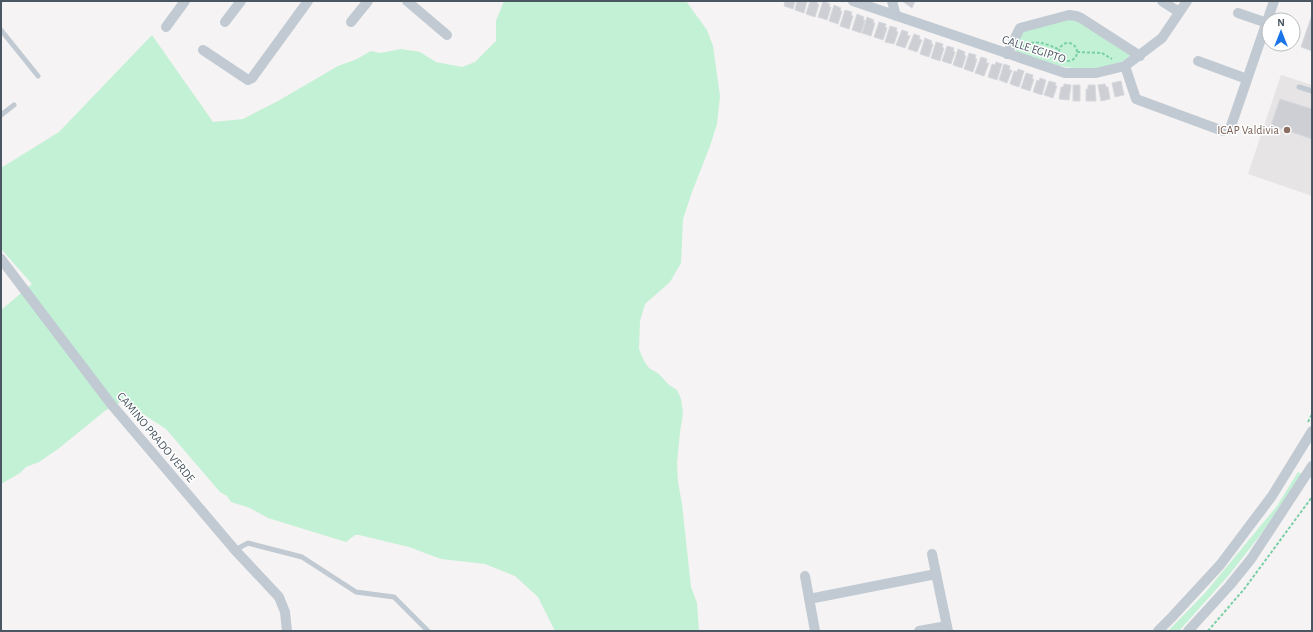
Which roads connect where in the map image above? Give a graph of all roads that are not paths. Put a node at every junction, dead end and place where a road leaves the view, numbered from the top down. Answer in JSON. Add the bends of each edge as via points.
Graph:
{"nodes":[{"id":1,"x":185,"y":1,"type":"edge"},
{"id":2,"x":241,"y":1,"type":"edge"},
{"id":3,"x":308,"y":1,"type":"edge"},
{"id":4,"x":368,"y":1,"type":"edge"},
{"id":5,"x":407,"y":1,"type":"edge"},
{"id":6,"x":853,"y":1,"type":"edge"},
{"id":7,"x":892,"y":1,"type":"edge"},
{"id":8,"x":1162,"y":1,"type":"edge"},
{"id":9,"x":1187,"y":1,"type":"edge"},
{"id":10,"x":1274,"y":1,"type":"edge"},
{"id":11,"x":1179,"y":12,"type":"junction"},
{"id":12,"x":1270,"y":12,"type":"edge"},
{"id":13,"x":1238,"y":13,"type":"dead end"},
{"id":14,"x":896,"y":16,"type":"junction"},
{"id":15,"x":1261,"y":21,"type":"edge"},
{"id":16,"x":225,"y":22,"type":"dead end"},
{"id":17,"x":352,"y":22,"type":"dead end"},
{"id":18,"x":166,"y":27,"type":"dead end"},
{"id":19,"x":1,"y":30,"type":"edge"},
{"id":20,"x":447,"y":35,"type":"dead end"},
{"id":21,"x":1261,"y":40,"type":"edge"},
{"id":22,"x":204,"y":50,"type":"dead end"},
{"id":23,"x":1007,"y":54,"type":"junction"},
{"id":24,"x":1140,"y":56,"type":"junction"},
{"id":25,"x":1198,"y":61,"type":"dead end"},
{"id":26,"x":1125,"y":66,"type":"junction"},
{"id":27,"x":38,"y":76,"type":"dead end"},
{"id":28,"x":1247,"y":79,"type":"junction"},
{"id":29,"x":1299,"y":87,"type":"dead end"},
{"id":30,"x":1312,"y":91,"type":"edge"},
{"id":31,"x":14,"y":105,"type":"dead end"},
{"id":32,"x":1,"y":115,"type":"edge"},
{"id":33,"x":1,"y":259,"type":"edge"},
{"id":34,"x":1312,"y":432,"type":"edge"},
{"id":35,"x":1312,"y":466,"type":"edge"},
{"id":36,"x":235,"y":550,"type":"junction"},
{"id":37,"x":932,"y":554,"type":"dead end"},
{"id":38,"x":936,"y":574,"type":"junction"},
{"id":39,"x":805,"y":576,"type":"dead end"},
{"id":40,"x":809,"y":599,"type":"junction"},
{"id":41,"x":948,"y":628,"type":"edge"},
{"id":42,"x":287,"y":631,"type":"edge"},
{"id":43,"x":428,"y":631,"type":"edge"},
{"id":44,"x":815,"y":631,"type":"edge"},
{"id":45,"x":919,"y":631,"type":"edge"},
{"id":46,"x":1158,"y":631,"type":"edge"},
{"id":47,"x":1188,"y":631,"type":"edge"}],
"edges":[{"from":1,"to":18,"type":"street"},
{"from":2,"to":16,"type":"street"},
{"from":3,"to":22,"type":"street","via":[[248,80]]},
{"from":4,"to":17,"type":"street"},
{"from":5,"to":20,"type":"street"},
{"from":6,"to":14,"type":"street","name":"CALLE EGIPTO"},
{"from":7,"to":14,"type":"street"},
{"from":8,"to":11,"type":"street"},
{"from":9,"to":11,"type":"street","name":"CALLE EGIPTO"},
{"from":10,"to":12,"type":"street"},
{"from":11,"to":24,"type":"street","name":"CALLE EGIPTO","via":[[1162,38]]},
{"from":13,"to":15,"type":"street"},
{"from":14,"to":23,"type":"street","name":"CALLE EGIPTO"},
{"from":19,"to":27,"type":"lane"},
{"from":21,"to":28,"type":"street"},
{"from":23,"to":24,"type":"street","via":[[1020,28],[1069,16],[1081,18]]},
{"from":23,"to":26,"type":"street","name":"CALLE EGIPTO","via":[[1065,73],[1096,73]]},
{"from":24,"to":26,"type":"street","name":"CALLE EGIPTO"},
{"from":25,"to":28,"type":"street"},
{"from":26,"to":28,"type":"street","via":[[1136,99],[1223,131],[1230,129]]},
{"from":29,"to":30,"type":"lane"},
{"from":31,"to":32,"type":"lane"},
{"from":33,"to":36,"type":"street","name":"CAMINO PRADO VERDE","via":[[111,404]]},
{"from":34,"to":46,"type":"street","via":[[1272,496],[1220,565]]},
{"from":35,"to":47,"type":"street","via":[[1252,559]]},
{"from":36,"to":42,"type":"street","name":"CAMINO PRADO VERDE","via":[[279,597],[285,612]]},
{"from":36,"to":43,"type":"lane","via":[[248,543],[302,557],[356,592],[394,597]]},
{"from":37,"to":38,"type":"street"},
{"from":38,"to":40,"type":"street"},
{"from":38,"to":41,"type":"street"},
{"from":39,"to":40,"type":"street"},
{"from":40,"to":44,"type":"street"},
{"from":41,"to":45,"type":"street"}]}
